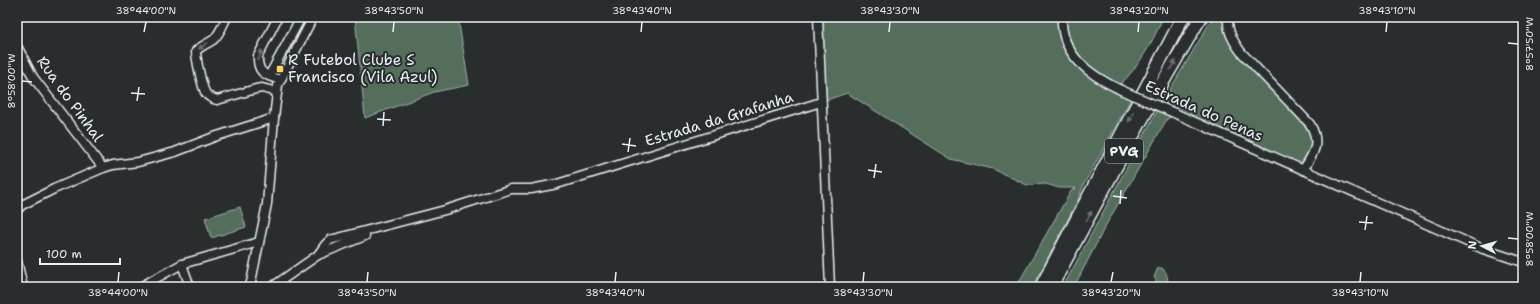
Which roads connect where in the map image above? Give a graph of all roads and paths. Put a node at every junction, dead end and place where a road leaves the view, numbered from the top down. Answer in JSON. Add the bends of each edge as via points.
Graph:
{"nodes":[{"id":1,"x":227,"y":17,"type":"edge"},
{"id":2,"x":278,"y":17,"type":"edge"},
{"id":3,"x":299,"y":17,"type":"edge"},
{"id":4,"x":313,"y":17,"type":"edge"},
{"id":5,"x":818,"y":17,"type":"edge"},
{"id":6,"x":1062,"y":17,"type":"edge"},
{"id":7,"x":1183,"y":17,"type":"edge"},
{"id":8,"x":1201,"y":17,"type":"edge"},
{"id":9,"x":1228,"y":17,"type":"edge"},
{"id":10,"x":17,"y":46,"type":"edge"},
{"id":11,"x":261,"y":71,"type":"junction"},
{"id":12,"x":269,"y":76,"type":"junction"},
{"id":13,"x":280,"y":80,"type":"junction"},
{"id":14,"x":256,"y":89,"type":"junction"},
{"id":15,"x":267,"y":89,"type":"junction"},
{"id":16,"x":277,"y":92,"type":"junction"},
{"id":17,"x":821,"y":102,"type":"junction"},
{"id":18,"x":274,"y":118,"type":"junction"},
{"id":19,"x":103,"y":168,"type":"junction"},
{"id":20,"x":1303,"y":170,"type":"junction"},
{"id":21,"x":17,"y":210,"type":"edge"},
{"id":22,"x":259,"y":242,"type":"junction"},
{"id":23,"x":17,"y":261,"type":"edge"},
{"id":24,"x":1523,"y":262,"type":"edge"},
{"id":25,"x":182,"y":264,"type":"junction"},
{"id":26,"x":23,"y":287,"type":"edge"},
{"id":27,"x":140,"y":287,"type":"edge"},
{"id":28,"x":190,"y":287,"type":"edge"},
{"id":29,"x":250,"y":287,"type":"edge"},
{"id":30,"x":272,"y":287,"type":"edge"},
{"id":31,"x":830,"y":287,"type":"edge"},
{"id":32,"x":1042,"y":287,"type":"edge"},
{"id":33,"x":1051,"y":287,"type":"edge"}],
"edges":[{"from":1,"to":14,"type":"street","one_way":true,"via":[[217,35],[196,51],[206,93],[218,100]]},
{"from":11,"to":2,"type":"street","one_way":true,"via":[[257,62],[258,56]]},
{"from":3,"to":12,"type":"street"},
{"from":4,"to":13,"type":"street"},
{"from":5,"to":17,"type":"street"},
{"from":6,"to":20,"type":"street","name":"Estrada do Penas","bridge":true,"via":[[1065,39],[1076,59],[1093,75],[1121,90]]},
{"from":7,"to":32,"type":"highway","number":"PVG","one_way":true},
{"from":33,"to":8,"type":"highway","number":"PVG","one_way":true},
{"from":9,"to":20,"type":"street","via":[[1232,40],[1240,52],[1315,132],[1315,150]]},
{"from":10,"to":19,"type":"street","name":"Rua do Pinhal","via":[[44,92]]},
{"from":11,"to":12,"type":"street"},
{"from":11,"to":14,"type":"street","via":[[262,80]]},
{"from":12,"to":13,"type":"street"},
{"from":12,"to":15,"type":"street","via":[[265,82]]},
{"from":13,"to":16,"type":"street"},
{"from":14,"to":15,"type":"street"},
{"from":15,"to":16,"type":"street"},
{"from":16,"to":18,"type":"street"},
{"from":17,"to":30,"type":"street","name":"Estrada da Grafanha","via":[[557,184],[530,189],[511,189],[394,224],[318,255]]},
{"from":17,"to":31,"type":"street"},
{"from":18,"to":19,"type":"street","via":[[175,152]]},
{"from":18,"to":22,"type":"street","via":[[267,204]]},
{"from":19,"to":21,"type":"street","via":[[54,189]]},
{"from":20,"to":24,"type":"street","name":"Estrada do Penas","via":[[1483,249]]},
{"from":22,"to":25,"type":"street"},
{"from":22,"to":29,"type":"street"},
{"from":23,"to":26,"type":"street"},
{"from":25,"to":27,"type":"street"},
{"from":25,"to":28,"type":"street"}]}
